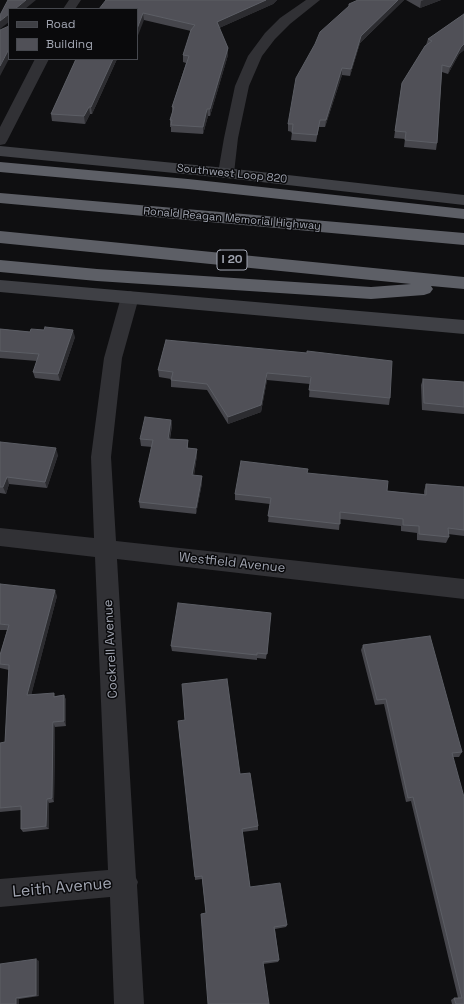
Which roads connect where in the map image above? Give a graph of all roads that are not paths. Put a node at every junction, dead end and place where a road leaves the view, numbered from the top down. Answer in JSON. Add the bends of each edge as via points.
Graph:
{"nodes":[{"id":1,"x":314,"y":0,"type":"edge"},
{"id":2,"x":41,"y":60,"type":"edge"},
{"id":3,"x":0,"y":141,"type":"edge"},
{"id":4,"x":0,"y":151,"type":"edge"},
{"id":5,"x":0,"y":167,"type":"edge"},
{"id":6,"x":226,"y":173,"type":"junction"},
{"id":7,"x":0,"y":198,"type":"edge"},
{"id":8,"x":464,"y":200,"type":"edge"},
{"id":9,"x":464,"y":214,"type":"edge"},
{"id":10,"x":0,"y":237,"type":"edge"},
{"id":11,"x":464,"y":239,"type":"edge"},
{"id":12,"x":0,"y":266,"type":"edge"},
{"id":13,"x":464,"y":284,"type":"edge"},
{"id":14,"x":0,"y":286,"type":"edge"},
{"id":15,"x":130,"y":297,"type":"junction"},
{"id":16,"x":464,"y":327,"type":"edge"},
{"id":17,"x":0,"y":537,"type":"edge"},
{"id":18,"x":105,"y":549,"type":"junction"},
{"id":19,"x":464,"y":590,"type":"edge"},
{"id":20,"x":124,"y":882,"type":"junction"},
{"id":21,"x":0,"y":893,"type":"edge"},
{"id":22,"x":129,"y":1004,"type":"edge"}],
"edges":[{"from":1,"to":6,"type":"street","via":[[285,21],[255,56],[242,86]]},
{"from":2,"to":3,"type":"street"},
{"from":4,"to":6,"type":"main road","name":"Southwest Loop 820"},
{"from":5,"to":9,"type":"highway"},
{"from":6,"to":8,"type":"main road","name":"Southwest Loop 820"},
{"from":7,"to":11,"type":"highway","name":"Ronald Reagan Memorial Highway"},
{"from":10,"to":13,"type":"highway","number":"I 20"},
{"from":12,"to":13,"type":"highway","via":[[371,293]]},
{"from":14,"to":15,"type":"main road"},
{"from":15,"to":16,"type":"main road"},
{"from":15,"to":18,"type":"street","name":"Cockrell Avenue","via":[[113,358],[101,456]]},
{"from":17,"to":18,"type":"street","name":"Westfield Avenue"},
{"from":18,"to":19,"type":"street","name":"Westfield Avenue"},
{"from":18,"to":20,"type":"street","name":"Cockrell Avenue"},
{"from":20,"to":21,"type":"street","name":"Leith Avenue"},
{"from":20,"to":22,"type":"street","name":"Cockrell Avenue"}]}
